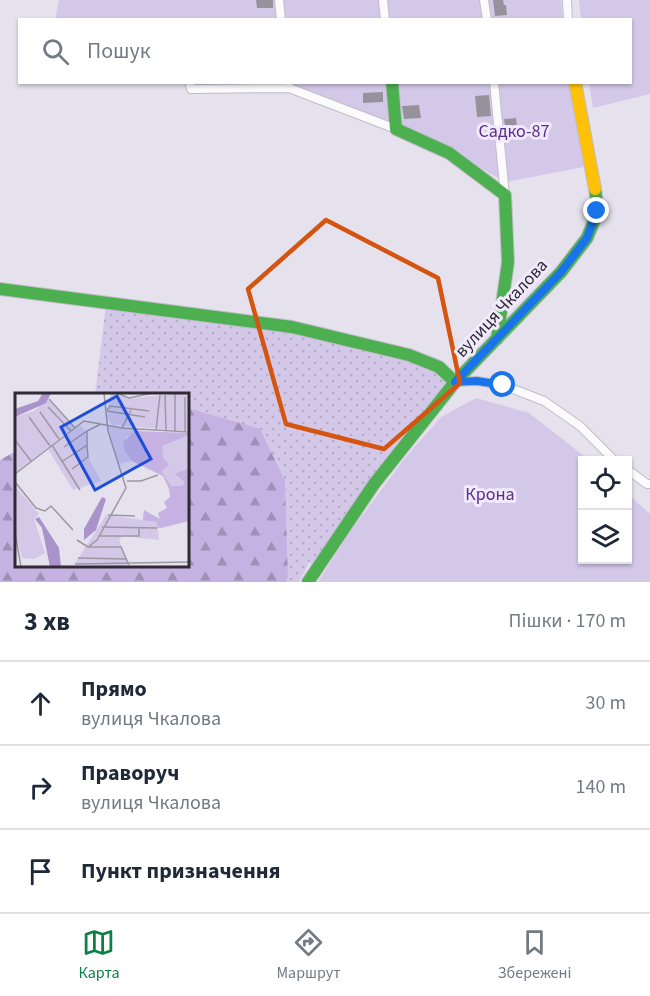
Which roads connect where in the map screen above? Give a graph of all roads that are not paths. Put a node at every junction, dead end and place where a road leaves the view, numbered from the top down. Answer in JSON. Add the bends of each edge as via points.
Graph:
{"nodes":[{"id":1,"x":279,"y":0,"type":"edge"},
{"id":2,"x":383,"y":0,"type":"edge"},
{"id":3,"x":484,"y":0,"type":"edge"},
{"id":4,"x":567,"y":0,"type":"edge"},
{"id":5,"x":281,"y":18,"type":"edge"},
{"id":6,"x":385,"y":18,"type":"edge"},
{"id":7,"x":487,"y":18,"type":"edge"},
{"id":8,"x":568,"y":18,"type":"edge"},
{"id":9,"x":189,"y":84,"type":"edge"},
{"id":10,"x":392,"y":84,"type":"edge"},
{"id":11,"x":494,"y":84,"type":"edge"},
{"id":12,"x":575,"y":84,"type":"edge"},
{"id":13,"x":289,"y":85,"type":"edge"},
{"id":14,"x":396,"y":129,"type":"junction"},
{"id":15,"x":505,"y":195,"type":"junction"},
{"id":16,"x":0,"y":289,"type":"edge"},
{"id":17,"x":497,"y":339,"type":"junction"},
{"id":18,"x":455,"y":382,"type":"junction"},
{"id":19,"x":610,"y":456,"type":"edge"},
{"id":20,"x":632,"y":474,"type":"edge"},
{"id":21,"x":650,"y":484,"type":"edge"},
{"id":22,"x":308,"y":582,"type":"edge"}],
"edges":[{"from":1,"to":5,"type":"street"},
{"from":2,"to":6,"type":"street"},
{"from":3,"to":7,"type":"street"},
{"from":4,"to":8,"type":"street"},
{"from":9,"to":13,"type":"street","via":[[190,89]]},
{"from":10,"to":14,"type":"street"},
{"from":11,"to":15,"type":"street"},
{"from":12,"to":17,"type":"street","name":"вулиця Чкалова","via":[[597,211],[581,247]]},
{"from":13,"to":14,"type":"street"},
{"from":14,"to":15,"type":"street","via":[[449,153]]},
{"from":15,"to":17,"type":"street","via":[[508,262]]},
{"from":16,"to":18,"type":"street","via":[[292,327],[409,355],[439,367]]},
{"from":17,"to":18,"type":"street","name":"вулиця Чкалова"},
{"from":18,"to":19,"type":"street","name":"вулиця Чкалова","via":[[503,385],[544,401],[580,426]]},
{"from":18,"to":22,"type":"street","via":[[374,484]]},
{"from":20,"to":21,"type":"street"}]}
